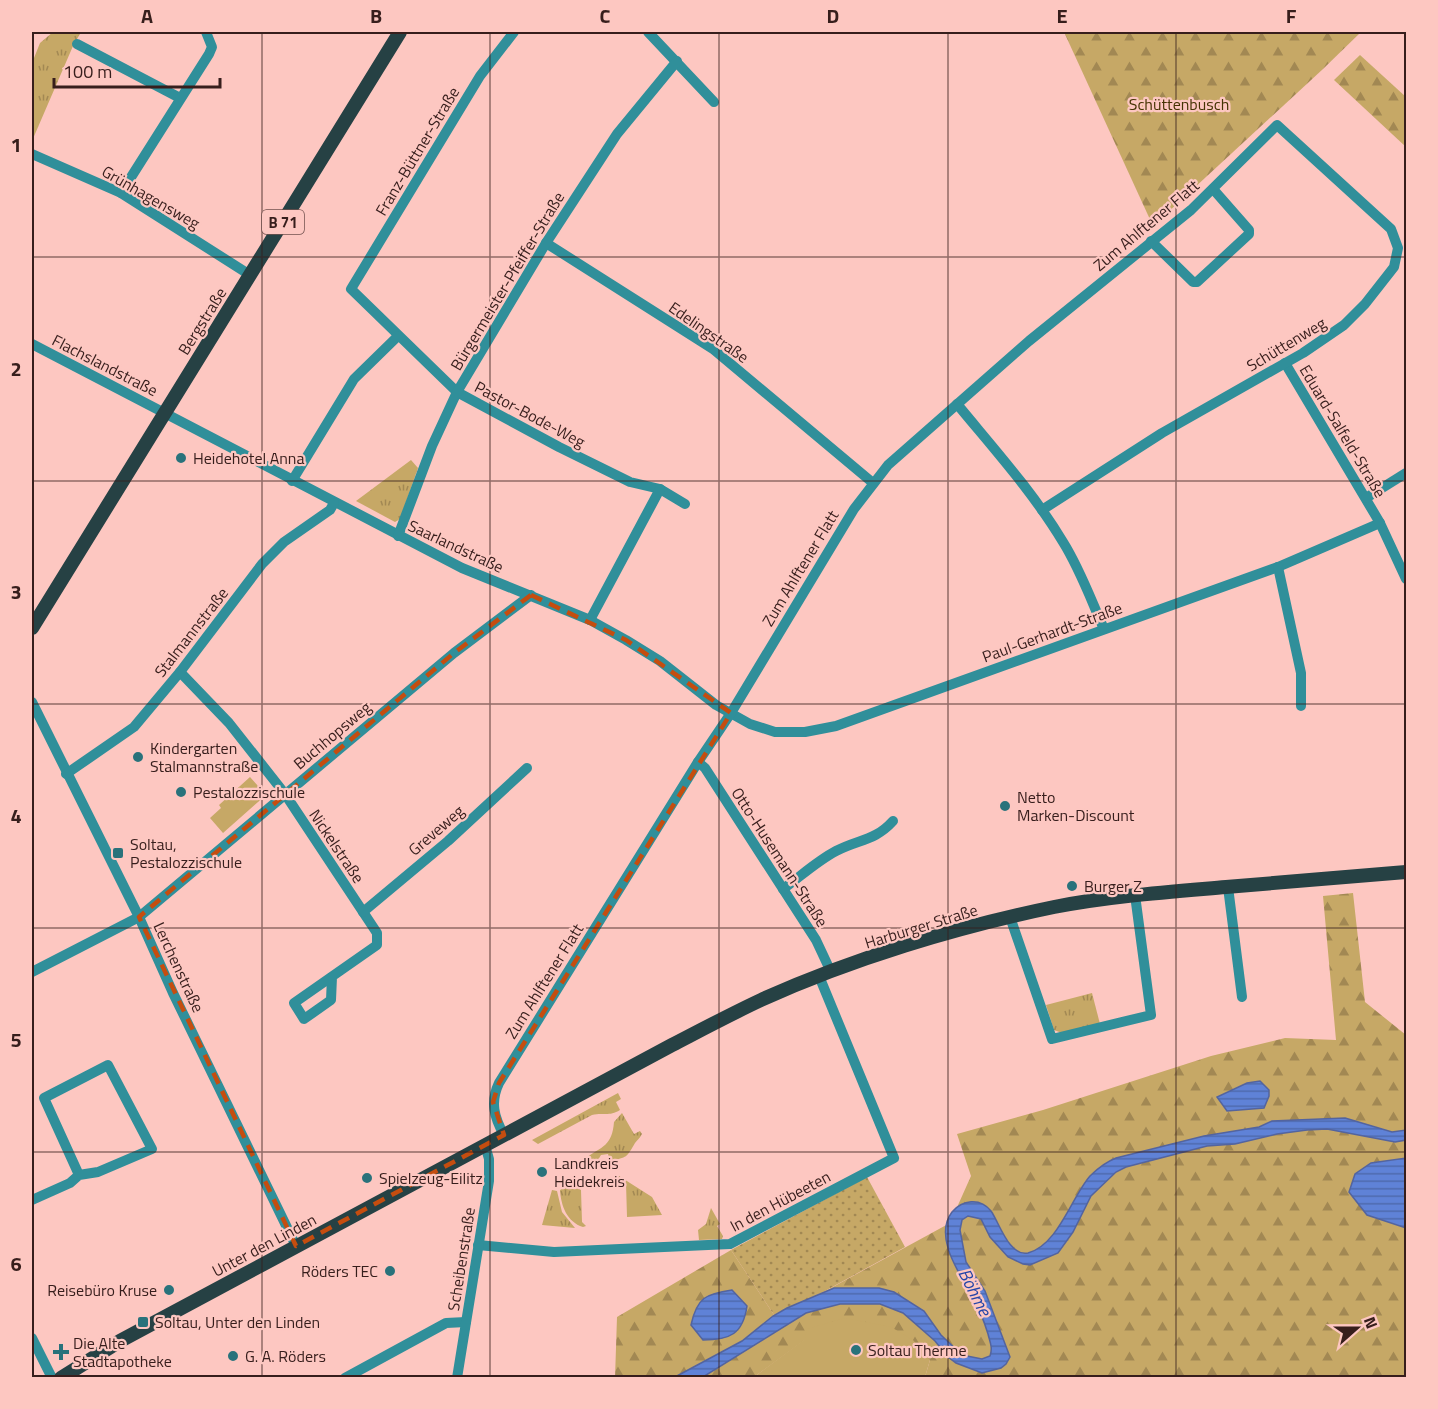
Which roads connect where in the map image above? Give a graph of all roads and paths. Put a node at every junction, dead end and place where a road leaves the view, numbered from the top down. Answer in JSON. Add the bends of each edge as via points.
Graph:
{"nodes":[{"id":1,"x":206,"y":32,"type":"edge"},
{"id":2,"x":400,"y":32,"type":"edge"},
{"id":3,"x":514,"y":32,"type":"edge"},
{"id":4,"x":648,"y":32,"type":"edge"},
{"id":5,"x":77,"y":44,"type":"dead end"},
{"id":6,"x":677,"y":61,"type":"junction"},
{"id":7,"x":180,"y":98,"type":"junction"},
{"id":8,"x":714,"y":102,"type":"dead end"},
{"id":9,"x":1277,"y":124,"type":"joint"},
{"id":10,"x":32,"y":153,"type":"edge"},
{"id":11,"x":1213,"y":189,"type":"junction"},
{"id":12,"x":121,"y":194,"type":"junction"},
{"id":13,"x":1151,"y":242,"type":"junction"},
{"id":14,"x":546,"y":243,"type":"junction"},
{"id":15,"x":250,"y":274,"type":"junction"},
{"id":16,"x":351,"y":289,"type":"joint"},
{"id":17,"x":398,"y":336,"type":"junction"},
{"id":18,"x":32,"y":344,"type":"edge"},
{"id":19,"x":1285,"y":363,"type":"junction"},
{"id":20,"x":457,"y":392,"type":"junction"},
{"id":21,"x":957,"y":404,"type":"junction"},
{"id":22,"x":165,"y":412,"type":"junction"},
{"id":23,"x":1407,"y":473,"type":"edge"},
{"id":24,"x":292,"y":481,"type":"junction"},
{"id":25,"x":873,"y":483,"type":"junction"},
{"id":26,"x":660,"y":489,"type":"junction"},
{"id":27,"x":1366,"y":498,"type":"junction"},
{"id":28,"x":334,"y":503,"type":"junction"},
{"id":29,"x":685,"y":504,"type":"dead end"},
{"id":30,"x":1042,"y":510,"type":"junction"},
{"id":31,"x":1380,"y":524,"type":"junction"},
{"id":32,"x":399,"y":536,"type":"junction"},
{"id":33,"x":1278,"y":567,"type":"junction"},
{"id":34,"x":1407,"y":579,"type":"edge"},
{"id":35,"x":531,"y":595,"type":"junction"},
{"id":36,"x":590,"y":620,"type":"junction"},
{"id":37,"x":32,"y":628,"type":"edge"},
{"id":38,"x":1104,"y":629,"type":"junction"},
{"id":39,"x":180,"y":672,"type":"junction"},
{"id":40,"x":32,"y":702,"type":"edge"},
{"id":41,"x":1301,"y":705,"type":"dead end"},
{"id":42,"x":730,"y":713,"type":"junction"},
{"id":43,"x":698,"y":762,"type":"junction"},
{"id":44,"x":527,"y":768,"type":"dead end"},
{"id":45,"x":66,"y":774,"type":"junction"},
{"id":46,"x":285,"y":794,"type":"junction"},
{"id":47,"x":893,"y":821,"type":"dead end"},
{"id":48,"x":1407,"y":872,"type":"edge"},
{"id":49,"x":1228,"y":887,"type":"junction"},
{"id":50,"x":783,"y":889,"type":"junction"},
{"id":51,"x":1135,"y":895,"type":"junction"},
{"id":52,"x":363,"y":912,"type":"junction"},
{"id":53,"x":139,"y":917,"type":"junction"},
{"id":54,"x":1010,"y":917,"type":"junction"},
{"id":55,"x":32,"y":972,"type":"edge"},
{"id":56,"x":825,"y":974,"type":"junction"},
{"id":57,"x":332,"y":977,"type":"dead end"},
{"id":58,"x":1242,"y":997,"type":"dead end"},
{"id":59,"x":504,"y":1135,"type":"junction"},
{"id":60,"x":485,"y":1145,"type":"junction"},
{"id":61,"x":79,"y":1176,"type":"junction"},
{"id":62,"x":32,"y":1200,"type":"edge"},
{"id":63,"x":478,"y":1245,"type":"junction"},
{"id":64,"x":296,"y":1246,"type":"junction"},
{"id":65,"x":466,"y":1322,"type":"junction"},
{"id":66,"x":32,"y":1338,"type":"edge"},
{"id":67,"x":76,"y":1373,"type":"edge"},
{"id":68,"x":52,"y":1377,"type":"edge"},
{"id":69,"x":61,"y":1377,"type":"edge"},
{"id":70,"x":345,"y":1377,"type":"edge"},
{"id":71,"x":456,"y":1377,"type":"edge"}],
"edges":[{"from":1,"to":7,"type":"street","via":[[212,47]]},
{"from":2,"to":15,"type":"main road","name":"Bergstraße","number":"B 71"},
{"from":3,"to":16,"type":"street","name":"Franz-Büttner-Straße","via":[[480,75]]},
{"from":4,"to":6,"type":"street"},
{"from":5,"to":7,"type":"street"},
{"from":6,"to":8,"type":"street"},
{"from":6,"to":14,"type":"street","name":"Bürgermeister-Pfeiffer-Straße","via":[[617,134]]},
{"from":7,"to":12,"type":"street"},
{"from":9,"to":11,"type":"street","name":"Zum Ahlftener Flatt"},
{"from":9,"to":19,"type":"street","name":"Schüttenweg","via":[[1386,224],[1395,235],[1398,248],[1391,273],[1354,317]]},
{"from":10,"to":12,"type":"street","name":"Grünhagensweg"},
{"from":11,"to":13,"type":"street","name":"Zum Ahlftener Flatt"},
{"from":11,"to":13,"type":"street","via":[[1249,234],[1197,282],[1192,282]]},
{"from":12,"to":15,"type":"street","name":"Grünhagensweg"},
{"from":13,"to":21,"type":"street","name":"Zum Ahlftener Flatt"},
{"from":14,"to":20,"type":"street","name":"Bürgermeister-Pfeiffer-Straße"},
{"from":14,"to":25,"type":"street","name":"Edelingstraße","via":[[713,349]]},
{"from":15,"to":22,"type":"main road","name":"Bergstraße","number":"B 71"},
{"from":16,"to":17,"type":"street","name":"Pastor-Bode-Weg"},
{"from":17,"to":20,"type":"street","name":"Pastor-Bode-Weg"},
{"from":17,"to":24,"type":"street","via":[[354,379]]},
{"from":18,"to":22,"type":"street","name":"Flachslandstraße"},
{"from":19,"to":27,"type":"street","name":"Eduard-Salfeld-Straße"},
{"from":19,"to":30,"type":"street","name":"Schüttenweg","via":[[1162,433]]},
{"from":20,"to":26,"type":"street","name":"Pastor-Bode-Weg","via":[[630,482]]},
{"from":20,"to":32,"type":"street","name":"Bürgermeister-Pfeiffer-Straße","via":[[432,446]]},
{"from":21,"to":25,"type":"street","name":"Zum Ahlftener Flatt"},
{"from":21,"to":30,"type":"street"},
{"from":22,"to":24,"type":"street","name":"Saarlandstraße"},
{"from":22,"to":37,"type":"main road","name":"Bergstraße","number":"B 71"},
{"from":23,"to":27,"type":"street"},
{"from":24,"to":28,"type":"street","name":"Saarlandstraße"},
{"from":25,"to":42,"type":"street","name":"Zum Ahlftener Flatt"},
{"from":26,"to":29,"type":"street","name":"Pastor-Bode-Weg"},
{"from":26,"to":36,"type":"street"},
{"from":27,"to":31,"type":"street","name":"Eduard-Salfeld-Straße"},
{"from":28,"to":32,"type":"street","name":"Saarlandstraße"},
{"from":28,"to":39,"type":"street","name":"Stalmannstraße","via":[[262,564]]},
{"from":30,"to":38,"type":"street","via":[[1077,567]]},
{"from":31,"to":33,"type":"street","name":"Paul-Gerhardt-Straße"},
{"from":31,"to":34,"type":"street","name":"Eduard-Salfeld-Straße"},
{"from":32,"to":35,"type":"street","name":"Saarlandstraße","via":[[462,568]]},
{"from":33,"to":38,"type":"street","name":"Paul-Gerhardt-Straße"},
{"from":33,"to":41,"type":"street","via":[[1301,673]]},
{"from":35,"to":36,"type":"street","name":"Saarlandstraße"},
{"from":35,"to":46,"type":"street","name":"Buchhopsweg","via":[[454,653]]},
{"from":36,"to":42,"type":"street","name":"Saarlandstraße","via":[[660,661]]},
{"from":38,"to":42,"type":"street","name":"Paul-Gerhardt-Straße","via":[[836,726],[775,732]]},
{"from":39,"to":45,"type":"street","name":"Stalmannstraße","via":[[134,728]]},
{"from":39,"to":46,"type":"street","name":"Nickelstraße","via":[[229,723]]},
{"from":40,"to":45,"type":"street","name":"Lerchenstraße"},
{"from":42,"to":43,"type":"street","name":"Zum Ahlftener Flatt"},
{"from":43,"to":50,"type":"street","name":"Otto-Husemann-Straße"},
{"from":43,"to":59,"type":"street","name":"Zum Ahlftener Flatt","via":[[499,1083],[494,1113]]},
{"from":44,"to":52,"type":"street","name":"Greveweg"},
{"from":45,"to":53,"type":"street","name":"Lerchenstraße"},
{"from":46,"to":52,"type":"street","name":"Nickelstraße"},
{"from":46,"to":53,"type":"street","name":"Buchhopsweg"},
{"from":47,"to":50,"type":"street","via":[[882,833],[826,856]]},
{"from":48,"to":49,"type":"main road","name":"Harburger Straße"},
{"from":49,"to":51,"type":"main road","name":"Harburger Straße"},
{"from":49,"to":58,"type":"street"},
{"from":50,"to":56,"type":"street","name":"Otto-Husemann-Straße","via":[[816,940]]},
{"from":51,"to":54,"type":"main road","name":"Harburger Straße"},
{"from":51,"to":54,"type":"street","via":[[1151,1015],[1052,1039]]},
{"from":52,"to":57,"type":"street","name":"Nickelstraße","via":[[377,933],[377,945]]},
{"from":53,"to":55,"type":"street","name":"Buchhopsweg"},
{"from":53,"to":64,"type":"street","name":"Lerchenstraße"},
{"from":54,"to":56,"type":"main road","name":"Harburger Straße"},
{"from":56,"to":59,"type":"main road","name":"Harburger Straße","via":[[732,1015]]},
{"from":56,"to":63,"type":"street","name":"In den Hübeeten","via":[[894,1158],[729,1244],[554,1252]]},
{"from":59,"to":60,"type":"main road","name":"Harburger Straße"},
{"from":60,"to":63,"type":"street","name":"Scheibenstraße","via":[[490,1169]]},
{"from":60,"to":64,"type":"main road","name":"Unter den Linden"},
{"from":61,"to":61,"type":"street","via":[[152,1149],[108,1065],[44,1098]]},
{"from":61,"to":62,"type":"street"},
{"from":63,"to":65,"type":"street","name":"Scheibenstraße"},
{"from":64,"to":67,"type":"main road","name":"Unter den Linden","via":[[120,1341]]},
{"from":65,"to":70,"type":"street","via":[[446,1323]]},
{"from":65,"to":71,"type":"street","name":"Scheibenstraße"},
{"from":66,"to":68,"type":"street"},
{"from":67,"to":69,"type":"main road","name":"Unter den Linden"}]}
